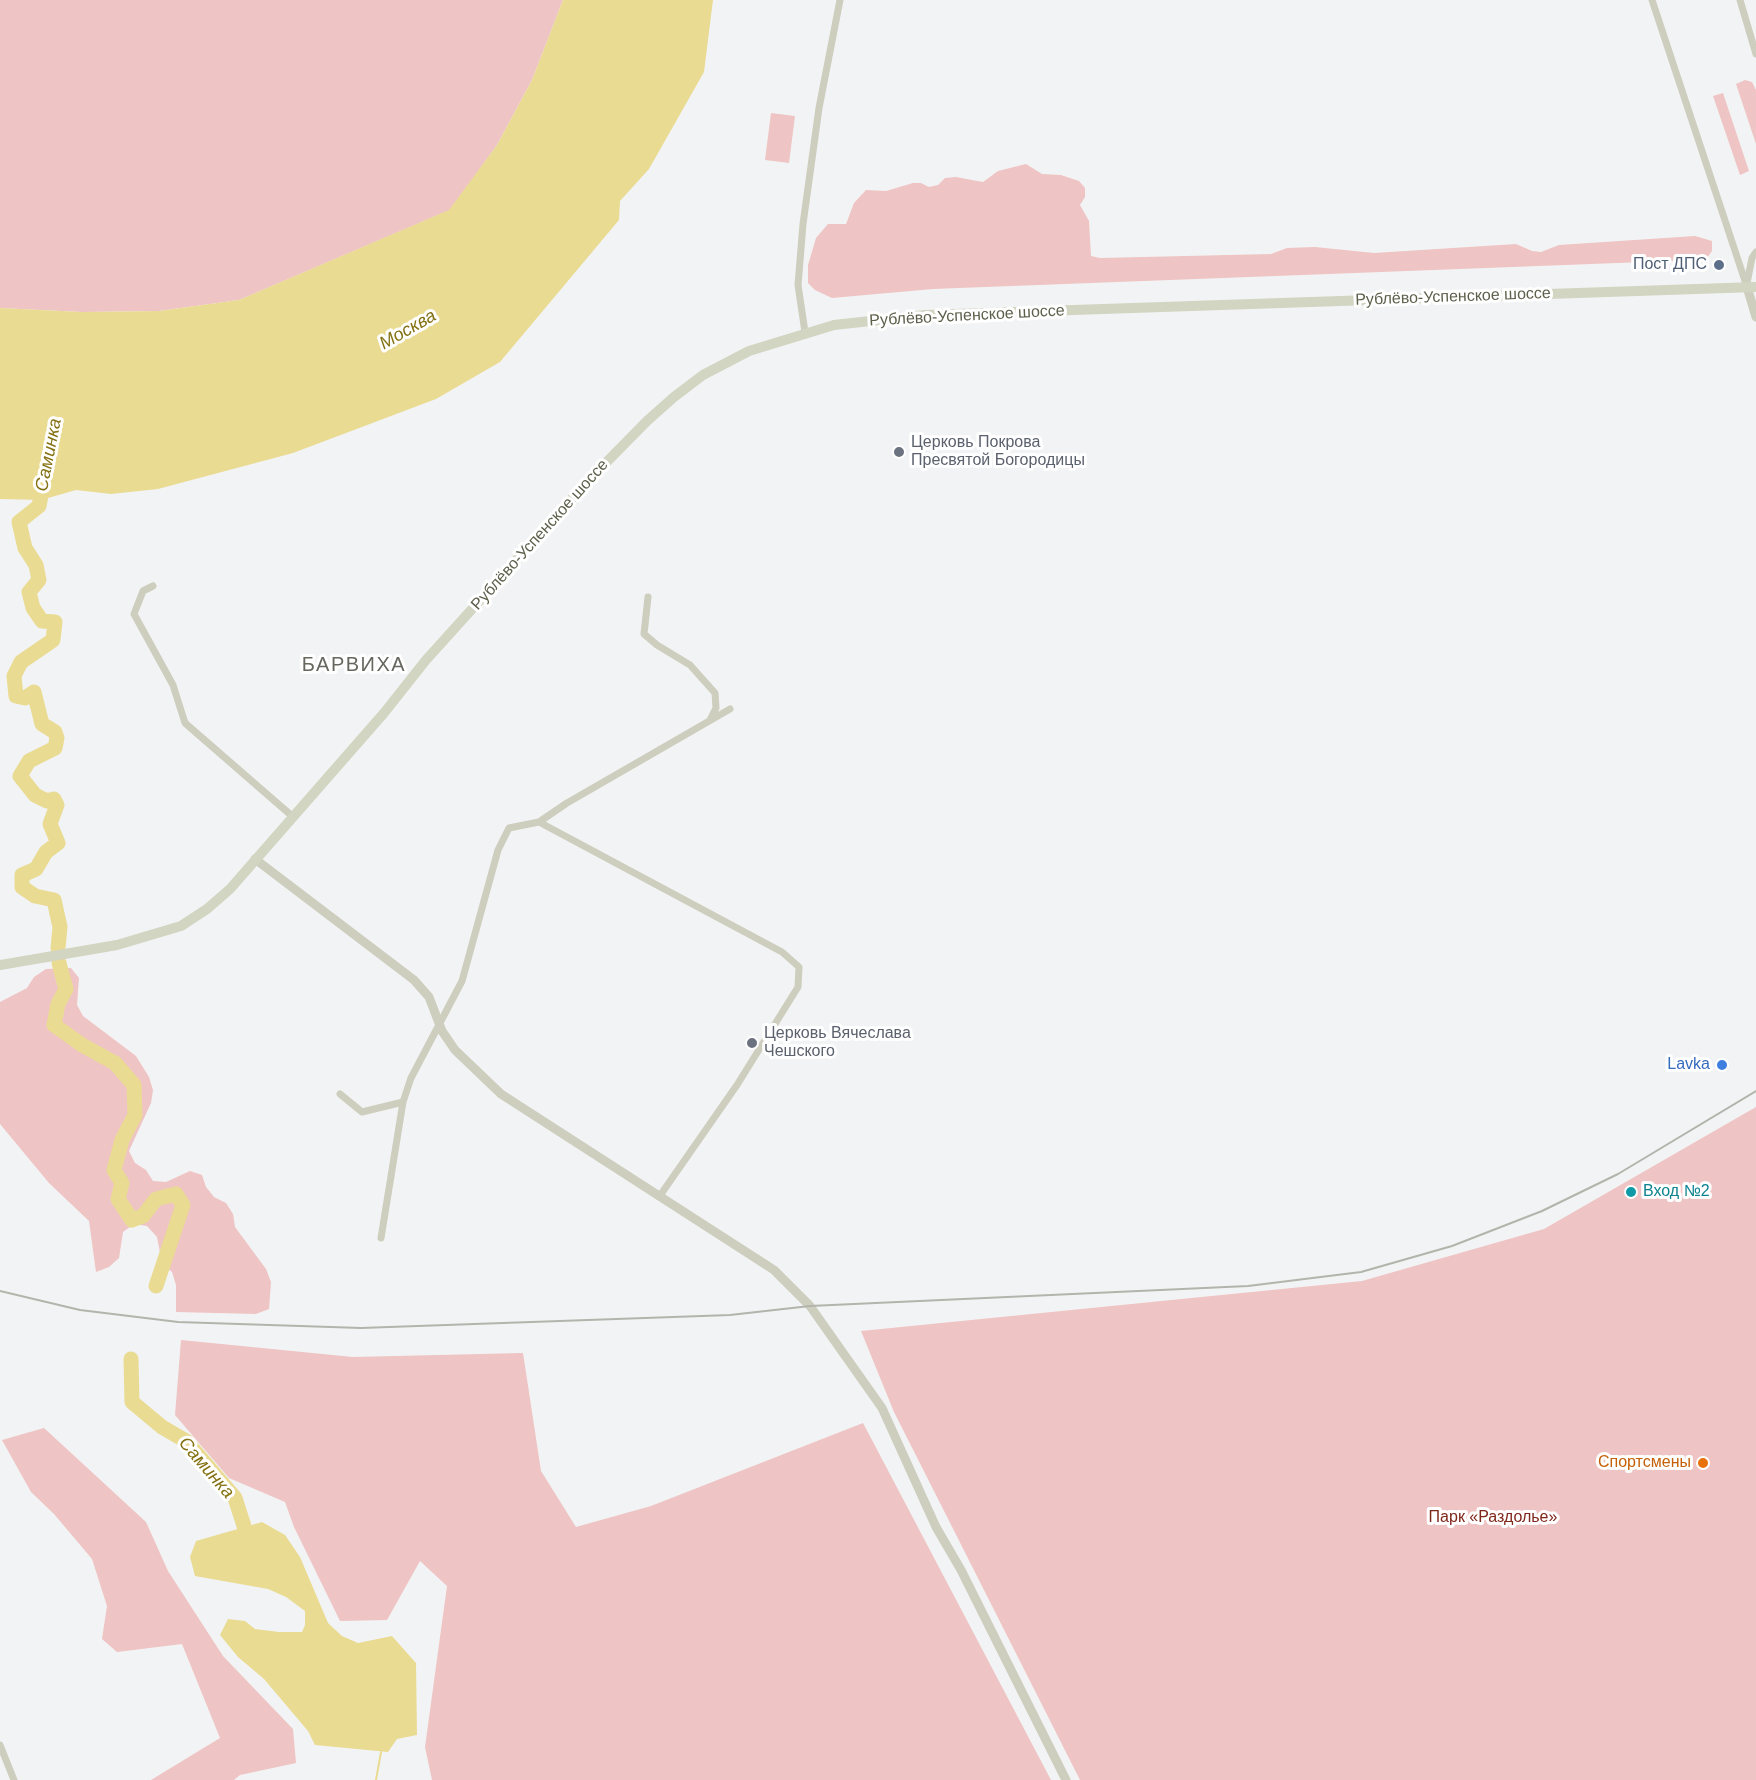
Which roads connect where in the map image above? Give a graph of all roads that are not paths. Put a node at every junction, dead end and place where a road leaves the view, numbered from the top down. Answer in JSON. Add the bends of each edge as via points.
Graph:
{"nodes":[{"id":1,"x":840,"y":0,"type":"edge"},
{"id":2,"x":1652,"y":0,"type":"edge"},
{"id":3,"x":1740,"y":0,"type":"edge"},
{"id":4,"x":1756,"y":54,"type":"edge"},
{"id":5,"x":1756,"y":252,"type":"edge"},
{"id":6,"x":1751,"y":287,"type":"edge"},
{"id":7,"x":1756,"y":317,"type":"edge"},
{"id":8,"x":805,"y":332,"type":"junction"},
{"id":9,"x":153,"y":586,"type":"dead end"},
{"id":10,"x":648,"y":597,"type":"dead end"},
{"id":11,"x":730,"y":709,"type":"dead end"},
{"id":12,"x":708,"y":722,"type":"junction"},
{"id":13,"x":292,"y":816,"type":"junction"},
{"id":14,"x":539,"y":822,"type":"junction"},
{"id":15,"x":255,"y":859,"type":"junction"},
{"id":16,"x":0,"y":965,"type":"edge"},
{"id":17,"x":441,"y":1024,"type":"junction"},
{"id":18,"x":340,"y":1094,"type":"dead end"},
{"id":19,"x":403,"y":1102,"type":"junction"},
{"id":20,"x":659,"y":1197,"type":"junction"},
{"id":21,"x":381,"y":1238,"type":"dead end"},
{"id":22,"x":0,"y":1745,"type":"edge"},
{"id":23,"x":14,"y":1780,"type":"edge"},
{"id":24,"x":1065,"y":1780,"type":"edge"}],
"edges":[{"from":1,"to":8,"type":"street","via":[[819,108],[803,224],[798,285]]},
{"from":2,"to":6,"type":"street"},
{"from":3,"to":4,"type":"street"},
{"from":5,"to":6,"type":"street","via":[[1748,272]]},
{"from":6,"to":7,"type":"street"},
{"from":6,"to":8,"type":"main road","name":"Рублёво-Успенское шоссе","via":[[925,315],[862,320]]},
{"from":8,"to":13,"type":"main road","name":"Рублёво-Успенское шоссе","via":[[727,361],[703,375],[647,421],[426,660]]},
{"from":9,"to":13,"type":"street","via":[[143,591],[134,614],[174,685],[185,723]]},
{"from":10,"to":12,"type":"street","via":[[644,634],[690,665],[715,693],[716,708]]},
{"from":11,"to":12,"type":"street"},
{"from":12,"to":14,"type":"street"},
{"from":13,"to":15,"type":"main road","name":"Рублёво-Успенское шоссе"},
{"from":14,"to":17,"type":"street","via":[[509,828],[498,850],[462,981]]},
{"from":14,"to":20,"type":"street","via":[[782,952],[799,967],[798,987],[737,1085]]},
{"from":15,"to":16,"type":"main road","name":"Рублёво-Успенское шоссе","via":[[218,900],[181,926],[117,945]]},
{"from":15,"to":17,"type":"street","via":[[414,980],[429,997]]},
{"from":17,"to":19,"type":"street","via":[[411,1078]]},
{"from":17,"to":20,"type":"street","via":[[455,1050],[501,1094]]},
{"from":18,"to":19,"type":"street","via":[[362,1112]]},
{"from":19,"to":21,"type":"street"},
{"from":20,"to":24,"type":"street","via":[[790,1284],[882,1408],[936,1527]]},
{"from":22,"to":23,"type":"street"}]}
